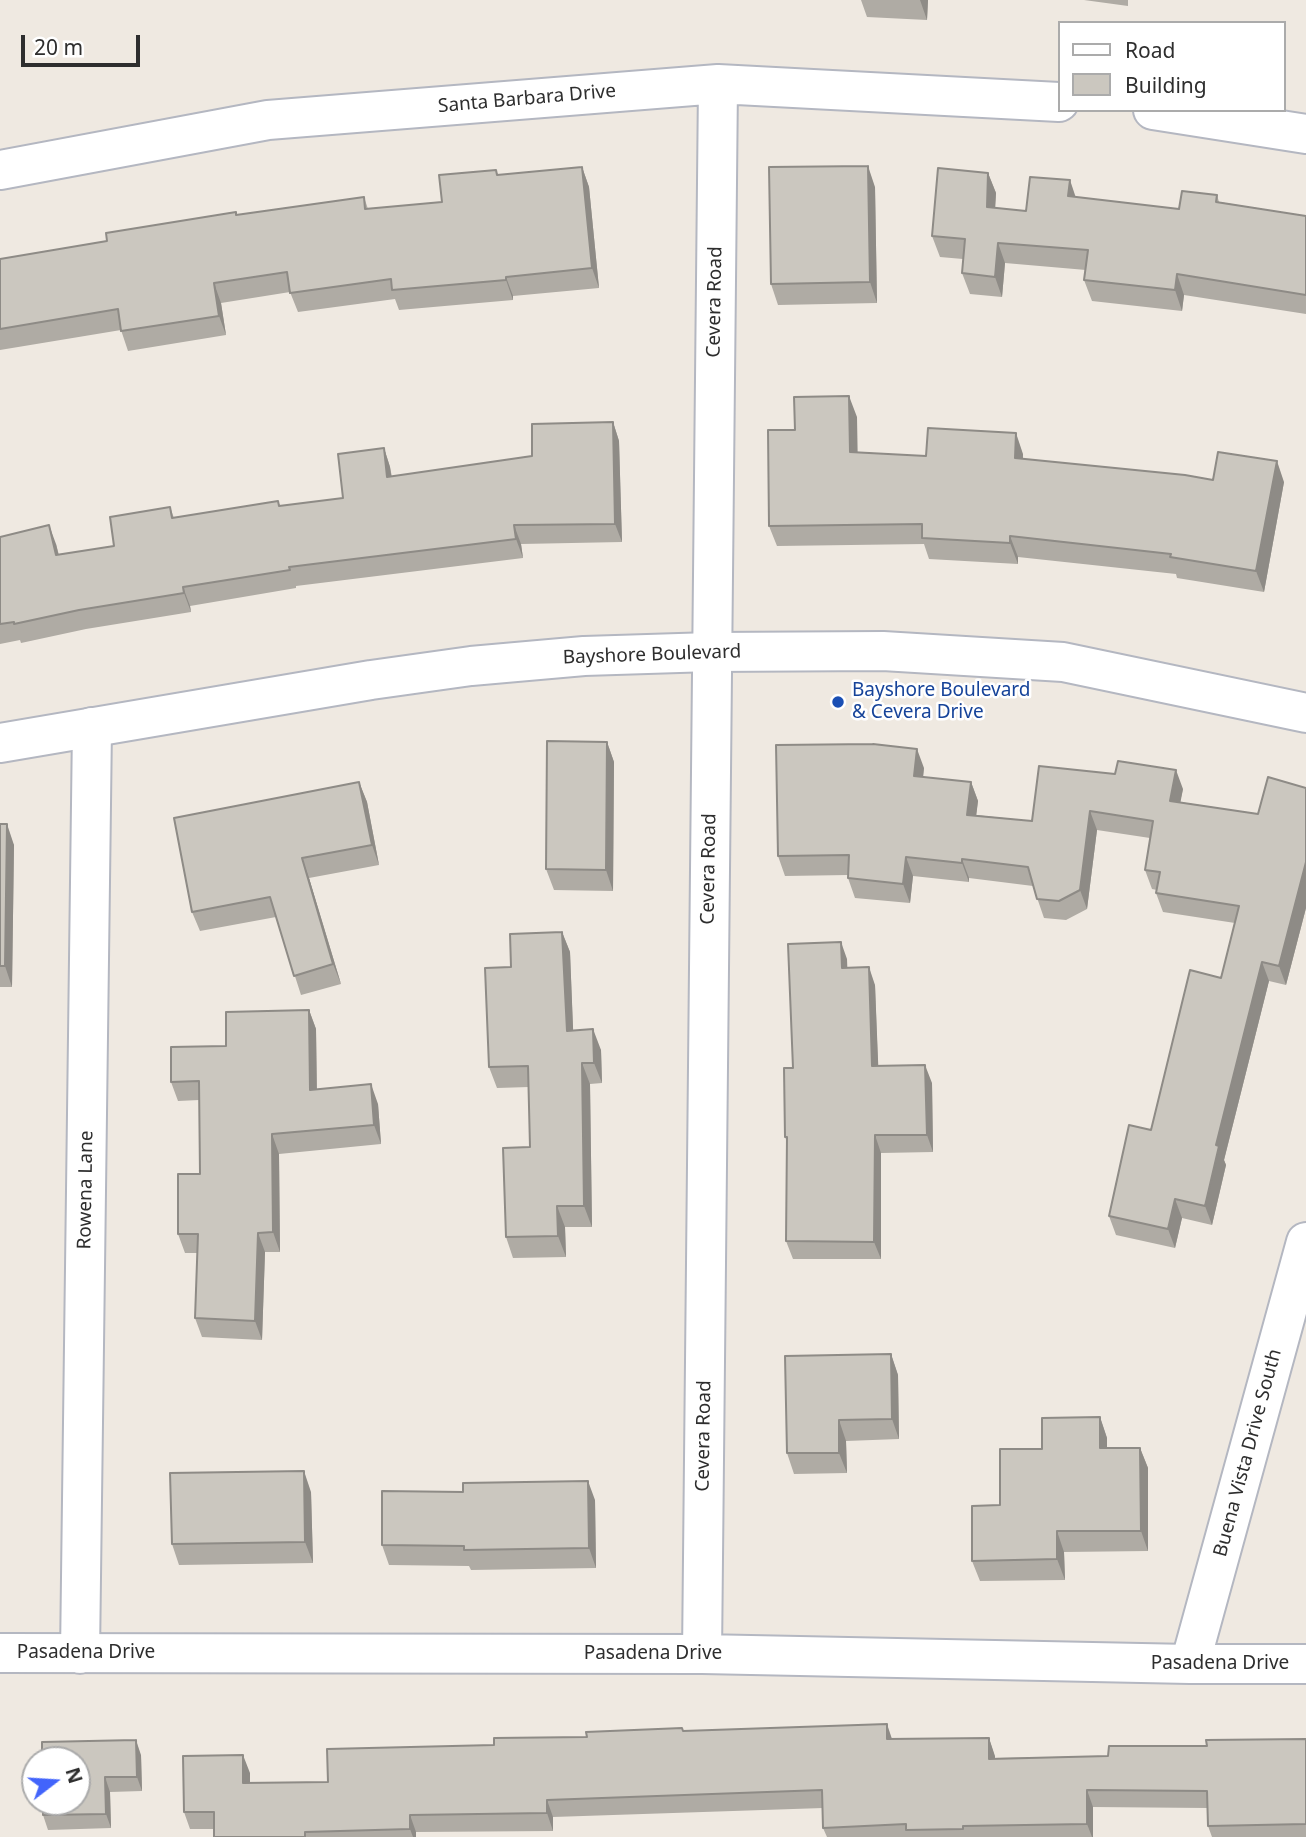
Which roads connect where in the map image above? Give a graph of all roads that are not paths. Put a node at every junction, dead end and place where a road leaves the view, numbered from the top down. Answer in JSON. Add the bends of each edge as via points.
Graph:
{"nodes":[{"id":1,"x":718,"y":84,"type":"junction"},
{"id":2,"x":1058,"y":102,"type":"edge"},
{"id":3,"x":1166,"y":112,"type":"edge"},
{"id":4,"x":1306,"y":134,"type":"edge"},
{"id":5,"x":0,"y":170,"type":"edge"},
{"id":6,"x":711,"y":652,"type":"junction"},
{"id":7,"x":1306,"y":713,"type":"edge"},
{"id":8,"x":92,"y":727,"type":"junction"},
{"id":9,"x":0,"y":743,"type":"edge"},
{"id":10,"x":1306,"y":1242,"type":"edge"},
{"id":11,"x":0,"y":1653,"type":"edge"},
{"id":12,"x":80,"y":1654,"type":"junction"},
{"id":13,"x":702,"y":1654,"type":"junction"},
{"id":14,"x":1190,"y":1664,"type":"junction"},
{"id":15,"x":1306,"y":1664,"type":"edge"}],
"edges":[{"from":1,"to":2,"type":"street","name":"Santa Barbara Drive"},
{"from":1,"to":5,"type":"street","name":"Santa Barbara Drive","via":[[268,120]]},
{"from":1,"to":6,"type":"street","name":"Cevera Road"},
{"from":3,"to":4,"type":"street"},
{"from":6,"to":7,"type":"street","name":"Bayshore Boulevard","via":[[883,650],[1063,662]]},
{"from":6,"to":8,"type":"street","name":"Bayshore Boulevard","via":[[471,666]]},
{"from":6,"to":13,"type":"street","name":"Cevera Road"},
{"from":8,"to":9,"type":"street","name":"Bayshore Boulevard"},
{"from":8,"to":12,"type":"street","name":"Rowena Lane"},
{"from":10,"to":14,"type":"street","name":"Buena Vista Drive South"},
{"from":11,"to":12,"type":"street","name":"Pasadena Drive"},
{"from":12,"to":13,"type":"street","name":"Pasadena Drive"},
{"from":13,"to":14,"type":"street","name":"Pasadena Drive"},
{"from":14,"to":15,"type":"street","name":"Pasadena Drive"}]}
